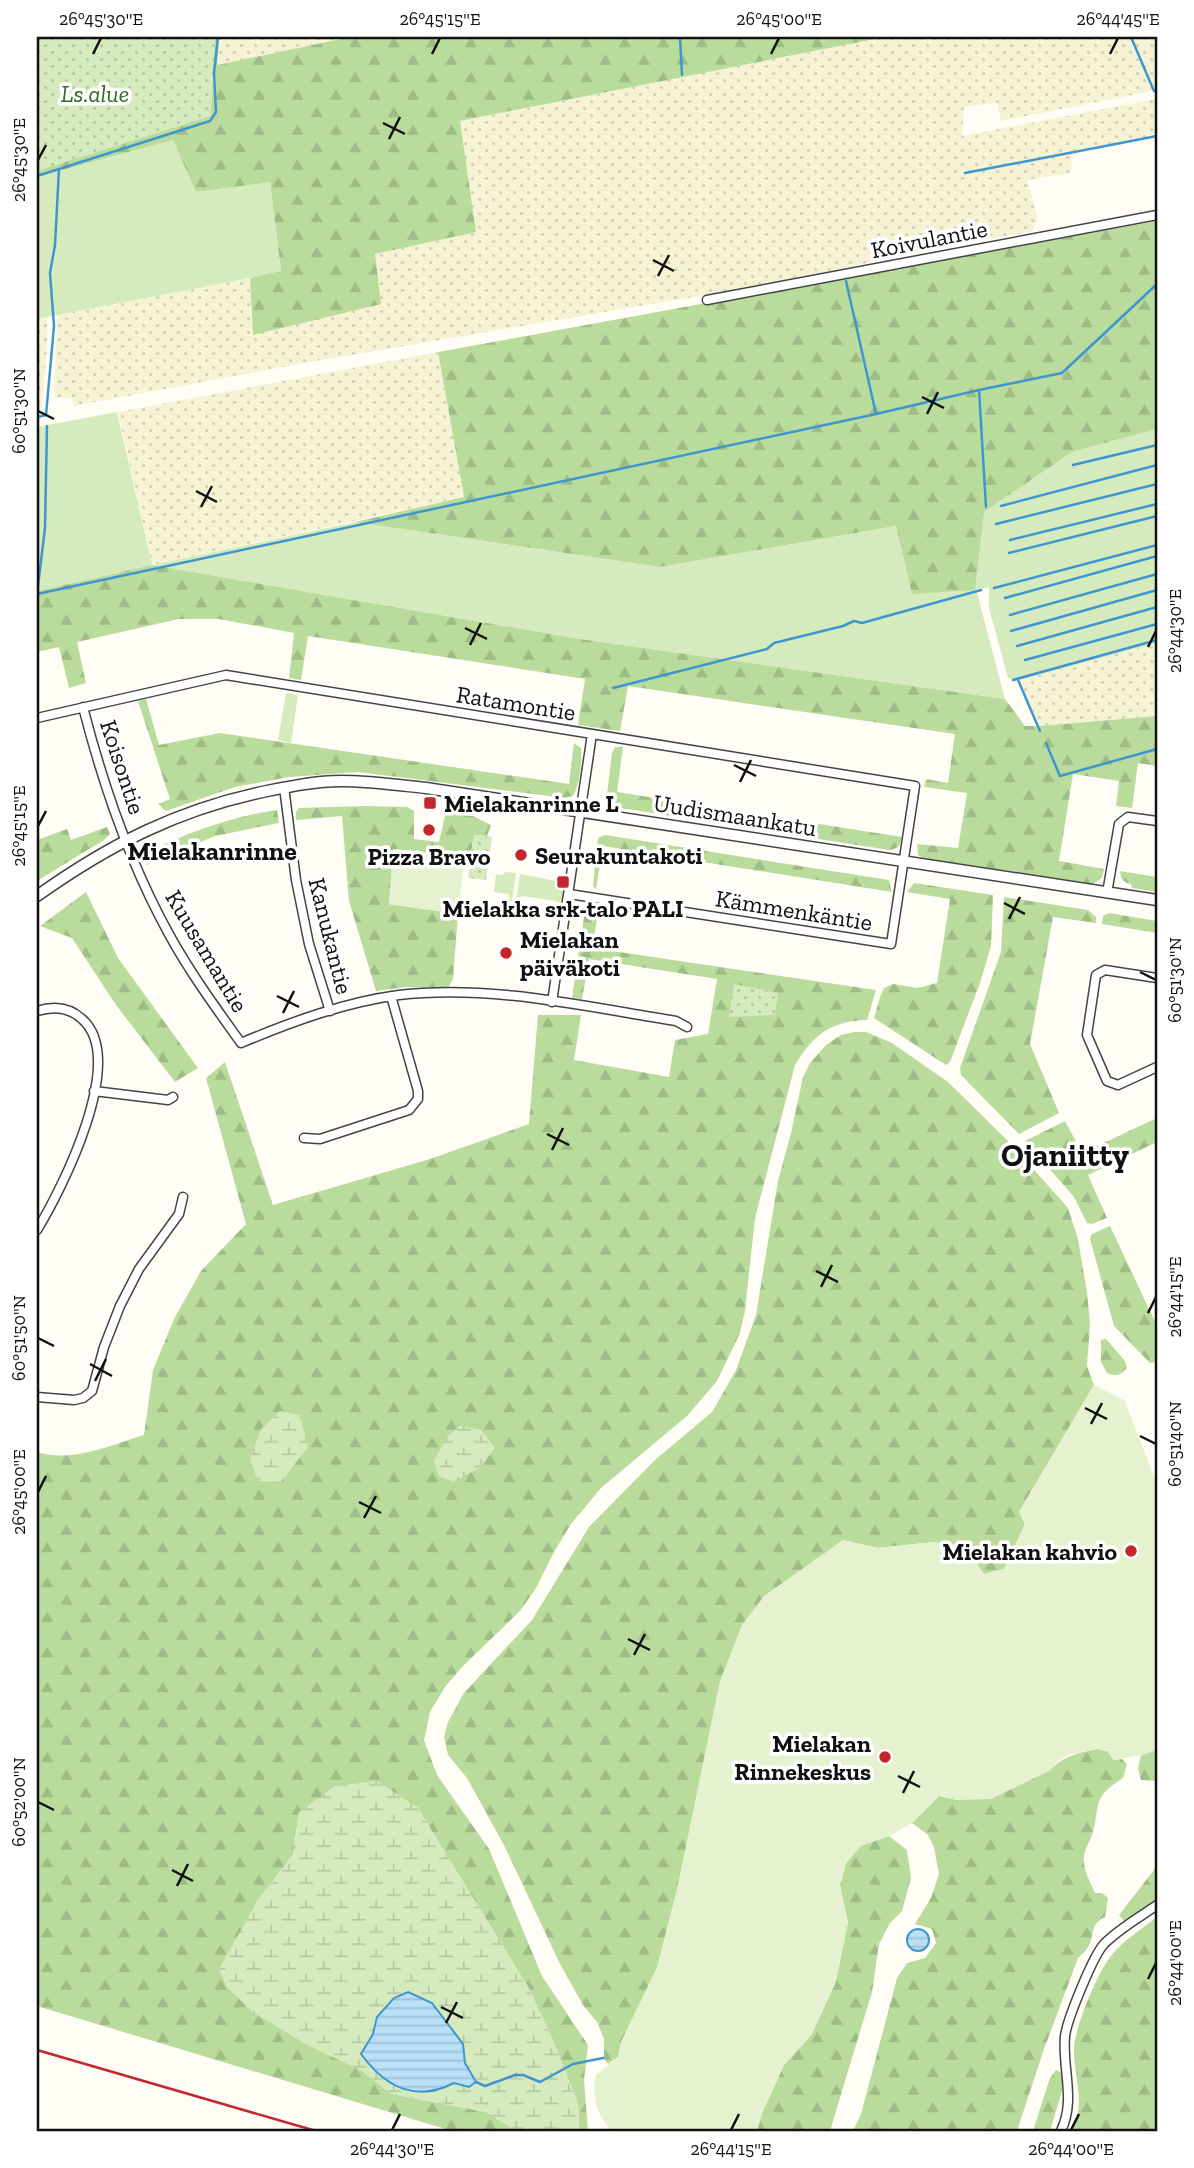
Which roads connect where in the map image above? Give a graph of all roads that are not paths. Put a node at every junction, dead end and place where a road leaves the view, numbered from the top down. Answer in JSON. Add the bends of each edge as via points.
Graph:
{"nodes":[{"id":1,"x":1157,"y":215,"type":"edge"},
{"id":2,"x":707,"y":300,"type":"dead end"},
{"id":3,"x":83,"y":707,"type":"junction"},
{"id":4,"x":37,"y":718,"type":"edge"},
{"id":5,"x":592,"y":734,"type":"junction"},
{"id":6,"x":284,"y":788,"type":"junction"},
{"id":7,"x":582,"y":812,"type":"junction"},
{"id":8,"x":1157,"y":821,"type":"edge"},
{"id":9,"x":126,"y":839,"type":"junction"},
{"id":10,"x":903,"y":863,"type":"junction"},
{"id":11,"x":1107,"y":893,"type":"junction"},
{"id":12,"x":569,"y":894,"type":"junction"},
{"id":13,"x":37,"y":896,"type":"edge"},
{"id":14,"x":1157,"y":901,"type":"edge"},
{"id":15,"x":1157,"y":978,"type":"edge"},
{"id":16,"x":391,"y":996,"type":"junction"},
{"id":17,"x":552,"y":1002,"type":"junction"},
{"id":18,"x":330,"y":1010,"type":"junction"},
{"id":19,"x":37,"y":1011,"type":"edge"},
{"id":20,"x":687,"y":1027,"type":"dead end"},
{"id":21,"x":1157,"y":1067,"type":"edge"},
{"id":22,"x":94,"y":1091,"type":"junction"},
{"id":23,"x":173,"y":1097,"type":"dead end"},
{"id":24,"x":304,"y":1138,"type":"dead end"},
{"id":25,"x":183,"y":1197,"type":"dead end"},
{"id":26,"x":37,"y":1230,"type":"edge"},
{"id":27,"x":37,"y":1397,"type":"edge"},
{"id":28,"x":1157,"y":1905,"type":"edge"},
{"id":29,"x":1061,"y":2131,"type":"edge"}],
"edges":[{"from":1,"to":2,"type":"street","name":"Koivulantie"},
{"from":3,"to":4,"type":"street","name":"Ratamontie"},
{"from":3,"to":5,"type":"street","name":"Ratamontie","via":[[226,675]]},
{"from":3,"to":9,"type":"street","name":"Koisontie"},
{"from":5,"to":7,"type":"street"},
{"from":5,"to":10,"type":"street","name":"Ratamontie","via":[[915,786]]},
{"from":6,"to":7,"type":"street","name":"Uudismaankatu","via":[[340,781],[378,783]]},
{"from":6,"to":9,"type":"street","name":"Uudismaankatu","via":[[188,811]]},
{"from":6,"to":18,"type":"street","name":"Kanukantie","via":[[309,944]]},
{"from":7,"to":10,"type":"street","name":"Uudismaankatu"},
{"from":7,"to":12,"type":"street"},
{"from":8,"to":11,"type":"street","via":[[1128,817],[1119,824]]},
{"from":9,"to":13,"type":"street","name":"Uudismaankatu"},
{"from":9,"to":18,"type":"street","name":"Kuusamantie","via":[[169,934],[241,1043]]},
{"from":10,"to":11,"type":"street","name":"Uudismaankatu"},
{"from":10,"to":12,"type":"street","name":"Kämmenkäntie","via":[[891,944]]},
{"from":11,"to":14,"type":"street","name":"Uudismaankatu"},
{"from":12,"to":17,"type":"street"},
{"from":15,"to":21,"type":"street","via":[[1105,970],[1096,975],[1087,1035],[1112,1084]]},
{"from":16,"to":17,"type":"street","via":[[455,992]]},
{"from":16,"to":18,"type":"street"},
{"from":16,"to":24,"type":"street","via":[[418,1091],[415,1105],[320,1139]]},
{"from":17,"to":20,"type":"street","via":[[676,1021]]},
{"from":19,"to":22,"type":"street","via":[[53,1007],[72,1012],[92,1030],[97,1048]]},
{"from":22,"to":23,"type":"street"},
{"from":22,"to":26,"type":"street","via":[[82,1140]]},
{"from":25,"to":27,"type":"street","via":[[179,1213],[139,1269],[120,1306],[92,1391],[74,1400]]},
{"from":28,"to":29,"type":"street","via":[[1103,1944],[1084,1983],[1065,2035],[1069,2097]]}]}
